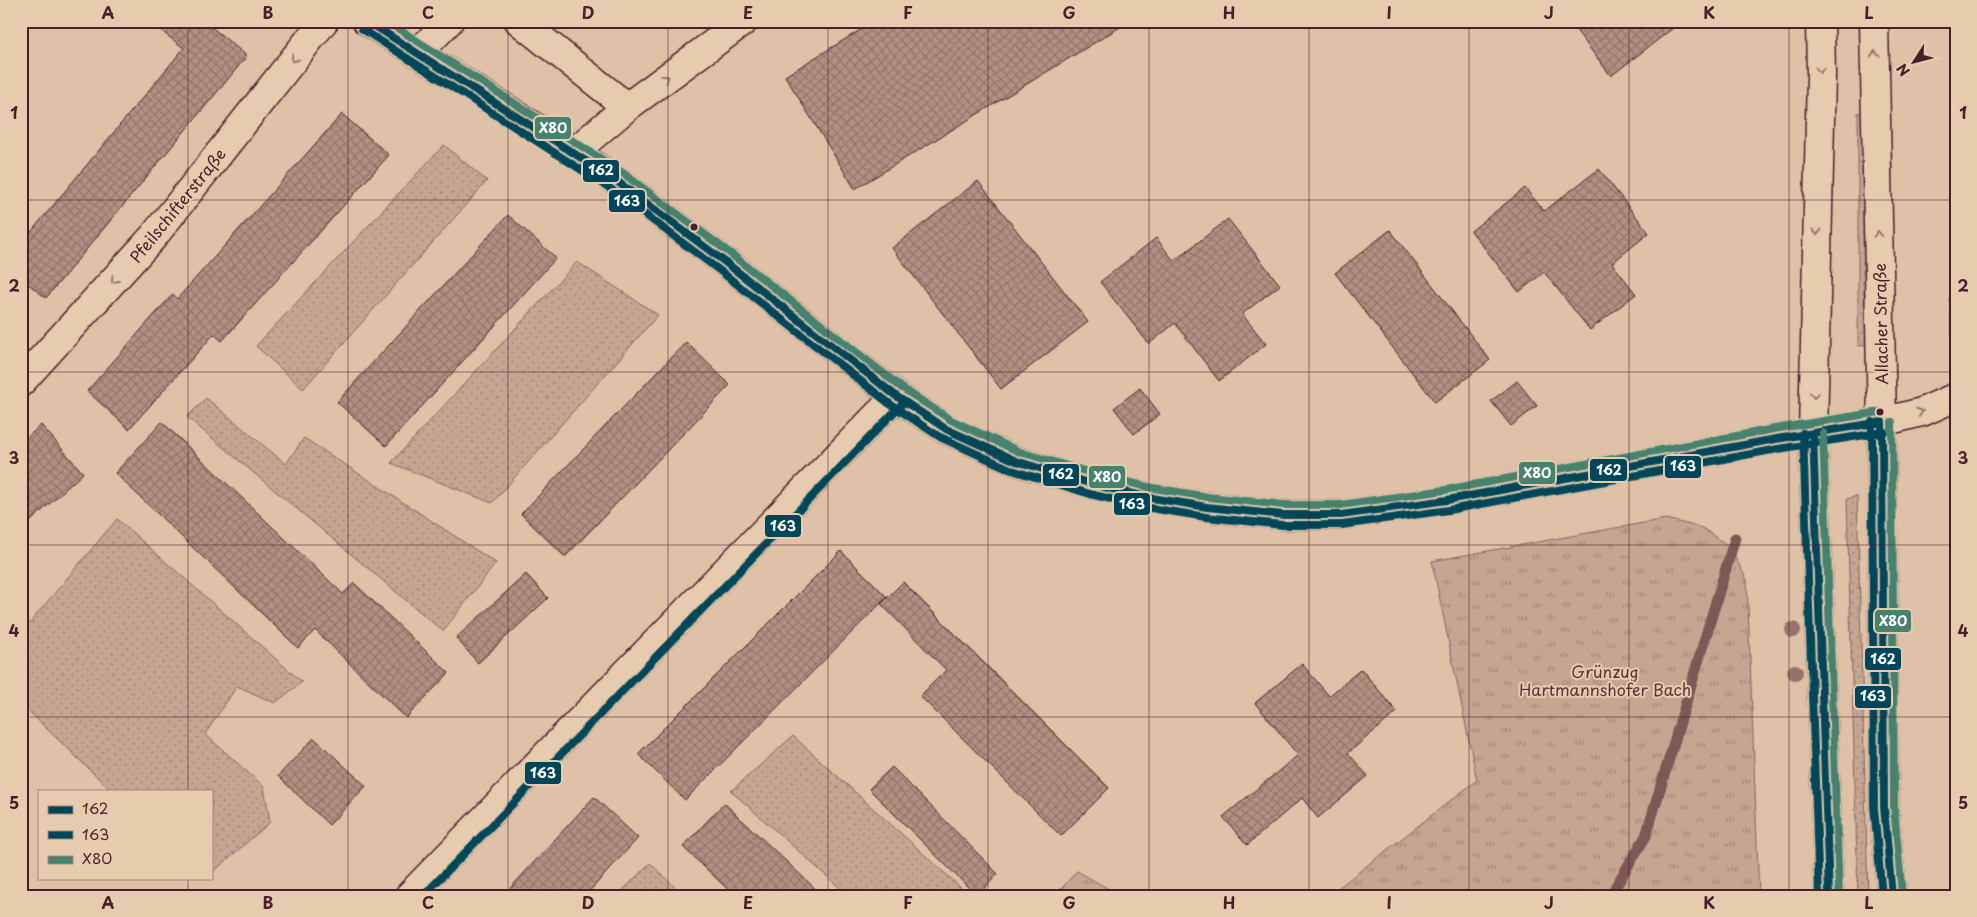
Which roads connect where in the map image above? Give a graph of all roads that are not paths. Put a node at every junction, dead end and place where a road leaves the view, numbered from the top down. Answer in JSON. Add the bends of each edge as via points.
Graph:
{"nodes":[{"id":1,"x":324,"y":21,"type":"edge"},
{"id":2,"x":367,"y":21,"type":"edge"},
{"id":3,"x":449,"y":21,"type":"edge"},
{"id":4,"x":519,"y":21,"type":"edge"},
{"id":5,"x":744,"y":21,"type":"edge"},
{"id":6,"x":1820,"y":21,"type":"edge"},
{"id":7,"x":1874,"y":21,"type":"edge"},
{"id":8,"x":418,"y":53,"type":"junction"},
{"id":9,"x":627,"y":107,"type":"junction"},
{"id":10,"x":574,"y":152,"type":"junction"},
{"id":11,"x":23,"y":377,"type":"edge"},
{"id":12,"x":896,"y":396,"type":"junction"},
{"id":13,"x":1956,"y":397,"type":"edge"},
{"id":14,"x":1882,"y":422,"type":"junction"},
{"id":15,"x":1813,"y":433,"type":"junction"},
{"id":16,"x":409,"y":896,"type":"edge"},
{"id":17,"x":1829,"y":896,"type":"edge"},
{"id":18,"x":1892,"y":896,"type":"edge"}],
"edges":[{"from":1,"to":11,"type":"street","name":"Pfeilschifterstraße","one_way":true,"via":[[153,237]]},
{"from":2,"to":8,"type":"street"},
{"from":3,"to":8,"type":"street"},
{"from":4,"to":9,"type":"street"},
{"from":9,"to":5,"type":"street","one_way":true},
{"from":6,"to":15,"type":"street","one_way":true},
{"from":14,"to":7,"type":"street","name":"Allacher Straße","one_way":true},
{"from":8,"to":10,"type":"street"},
{"from":9,"to":10,"type":"street"},
{"from":10,"to":12,"type":"street","via":[[725,262]]},
{"from":12,"to":15,"type":"street","via":[[946,429],[1016,461],[1146,498],[1283,515],[1341,515],[1447,500]]},
{"from":12,"to":16,"type":"street"},
{"from":14,"to":13,"type":"street","one_way":true,"via":[[1922,412]]},
{"from":14,"to":15,"type":"street"},
{"from":14,"to":18,"type":"street","name":"Allacher Straße","via":[[1884,807]]},
{"from":15,"to":17,"type":"street"}]}
